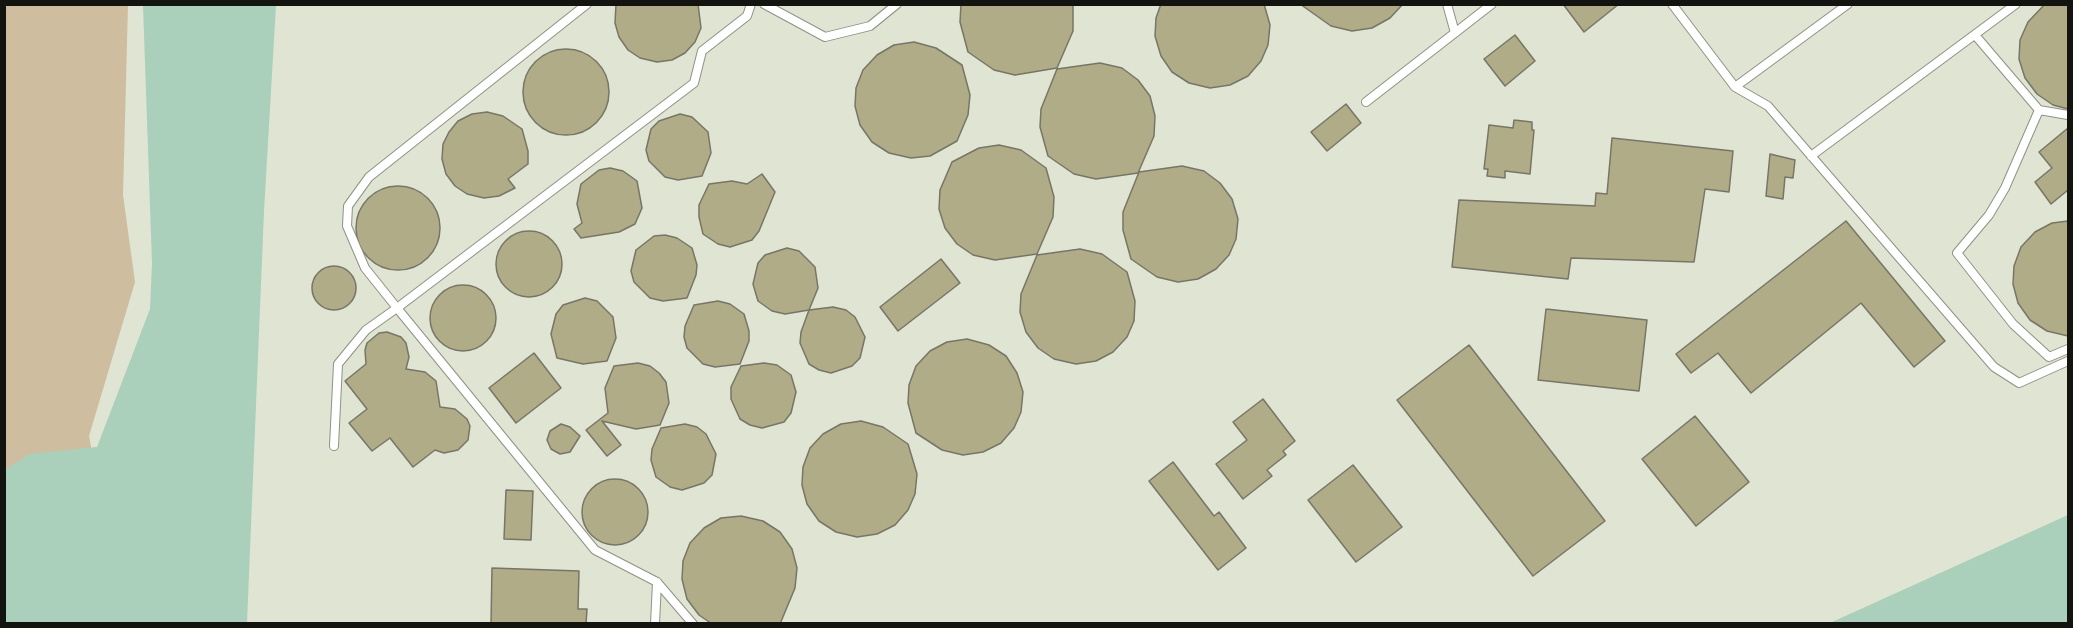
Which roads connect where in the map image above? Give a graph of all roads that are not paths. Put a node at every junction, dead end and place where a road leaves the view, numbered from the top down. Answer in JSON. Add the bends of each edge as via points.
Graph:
{"nodes":[{"id":1,"x":587,"y":4,"type":"edge"},
{"id":2,"x":751,"y":4,"type":"edge"},
{"id":3,"x":764,"y":4,"type":"edge"},
{"id":4,"x":897,"y":4,"type":"edge"},
{"id":5,"x":1447,"y":4,"type":"edge"},
{"id":6,"x":1492,"y":4,"type":"edge"},
{"id":7,"x":1672,"y":4,"type":"edge"},
{"id":8,"x":1848,"y":4,"type":"edge"},
{"id":9,"x":2016,"y":4,"type":"edge"},
{"id":10,"x":1455,"y":33,"type":"junction"},
{"id":11,"x":1975,"y":35,"type":"junction"},
{"id":12,"x":1735,"y":87,"type":"junction"},
{"id":13,"x":1366,"y":102,"type":"dead end"},
{"id":14,"x":2039,"y":110,"type":"junction"},
{"id":15,"x":2068,"y":116,"type":"edge"},
{"id":16,"x":1811,"y":156,"type":"junction"},
{"id":17,"x":397,"y":308,"type":"junction"},
{"id":18,"x":2068,"y":349,"type":"edge"},
{"id":19,"x":2068,"y":361,"type":"edge"},
{"id":20,"x":334,"y":446,"type":"dead end"},
{"id":21,"x":657,"y":582,"type":"junction"},
{"id":22,"x":656,"y":624,"type":"edge"},
{"id":23,"x":693,"y":624,"type":"edge"}],
"edges":[{"from":1,"to":17,"type":"lane","via":[[369,177],[348,207],[347,226],[365,268]]},
{"from":2,"to":17,"type":"lane","via":[[747,16],[702,51],[694,83]]},
{"from":3,"to":4,"type":"lane","via":[[825,37],[870,26]]},
{"from":5,"to":10,"type":"lane"},
{"from":6,"to":10,"type":"lane"},
{"from":7,"to":12,"type":"lane"},
{"from":8,"to":12,"type":"lane"},
{"from":9,"to":11,"type":"lane"},
{"from":10,"to":13,"type":"lane"},
{"from":11,"to":14,"type":"lane"},
{"from":11,"to":16,"type":"lane"},
{"from":12,"to":16,"type":"lane","via":[[1768,106]]},
{"from":14,"to":15,"type":"lane"},
{"from":14,"to":18,"type":"lane","via":[[2005,188],[1989,215],[1957,253],[2013,324],[2049,357]]},
{"from":16,"to":19,"type":"lane","via":[[1994,367],[2019,383]]},
{"from":17,"to":20,"type":"lane","via":[[366,330],[338,364]]},
{"from":17,"to":21,"type":"lane","via":[[595,550]]},
{"from":21,"to":22,"type":"lane"},
{"from":21,"to":23,"type":"lane"}]}
